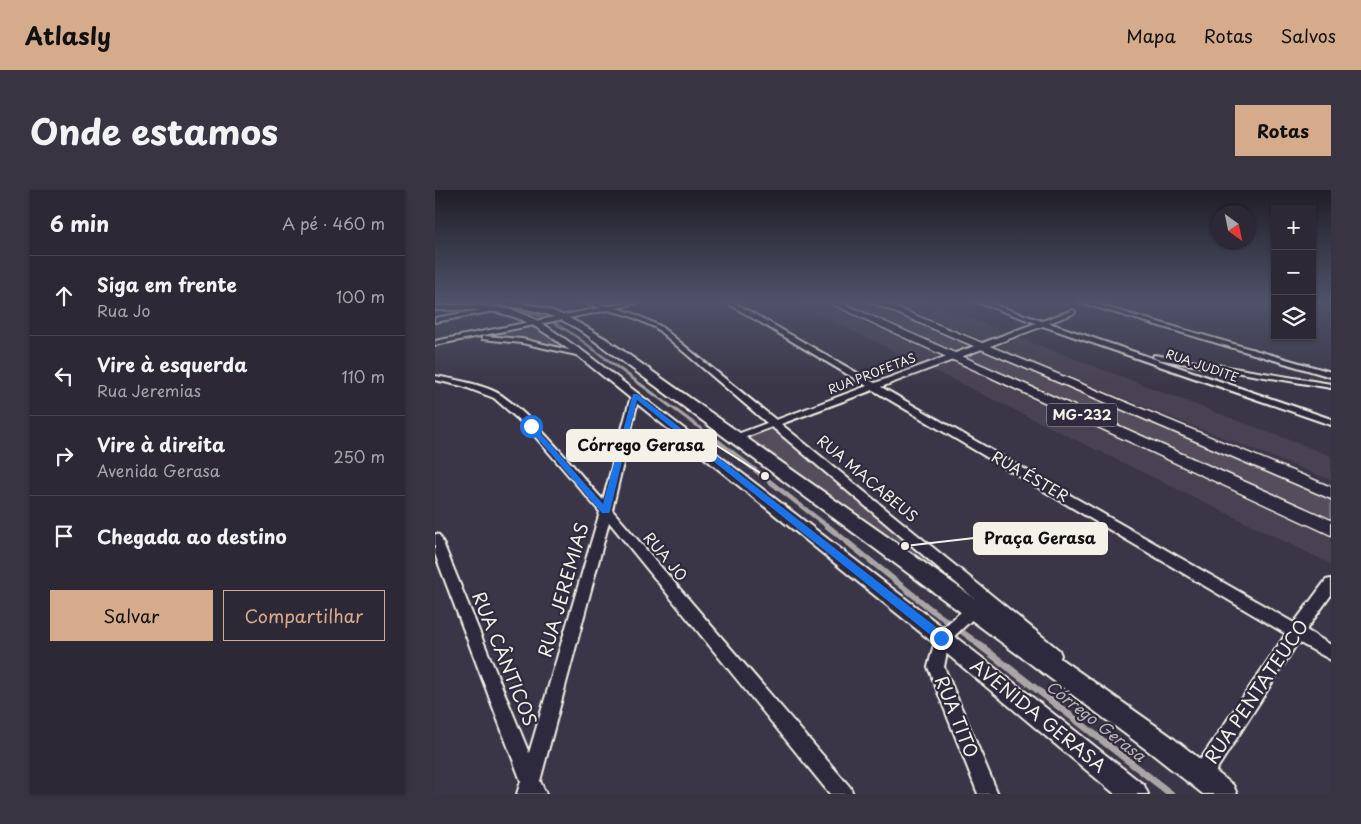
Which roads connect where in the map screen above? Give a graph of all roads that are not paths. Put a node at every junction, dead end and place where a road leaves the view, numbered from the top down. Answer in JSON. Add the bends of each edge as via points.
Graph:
{"nodes":[{"id":1,"x":501,"y":330,"type":"edge"},
{"id":2,"x":549,"y":330,"type":"edge"},
{"id":3,"x":583,"y":330,"type":"edge"},
{"id":4,"x":661,"y":330,"type":"edge"},
{"id":5,"x":777,"y":330,"type":"edge"},
{"id":6,"x":895,"y":330,"type":"edge"},
{"id":7,"x":945,"y":330,"type":"edge"},
{"id":8,"x":1026,"y":330,"type":"edge"},
{"id":9,"x":1061,"y":330,"type":"edge"},
{"id":10,"x":1177,"y":330,"type":"edge"},
{"id":11,"x":460,"y":338,"type":"junction"},
{"id":12,"x":435,"y":343,"type":"edge"},
{"id":13,"x":983,"y":346,"type":"junction"},
{"id":14,"x":1123,"y":351,"type":"junction"},
{"id":15,"x":581,"y":354,"type":"junction"},
{"id":16,"x":954,"y":357,"type":"junction"},
{"id":17,"x":1331,"y":376,"type":"edge"},
{"id":18,"x":435,"y":378,"type":"edge"},
{"id":19,"x":1331,"y":386,"type":"edge"},
{"id":20,"x":875,"y":387,"type":"junction"},
{"id":21,"x":635,"y":396,"type":"junction"},
{"id":22,"x":1331,"y":422,"type":"edge"},
{"id":23,"x":775,"y":423,"type":"junction"},
{"id":24,"x":735,"y":438,"type":"junction"},
{"id":25,"x":1331,"y":493,"type":"edge"},
{"id":26,"x":605,"y":511,"type":"junction"},
{"id":27,"x":1331,"y":528,"type":"edge"},
{"id":28,"x":435,"y":538,"type":"edge"},
{"id":29,"x":1331,"y":584,"type":"edge"},
{"id":30,"x":970,"y":612,"type":"junction"},
{"id":31,"x":1296,"y":632,"type":"junction"},
{"id":32,"x":945,"y":635,"type":"junction"},
{"id":33,"x":1331,"y":653,"type":"edge"},
{"id":34,"x":1159,"y":744,"type":"junction"},
{"id":35,"x":1201,"y":776,"type":"junction"},
{"id":36,"x":531,"y":789,"type":"edge"},
{"id":37,"x":843,"y":794,"type":"edge"},
{"id":38,"x":987,"y":794,"type":"edge"},
{"id":39,"x":1135,"y":794,"type":"edge"},
{"id":40,"x":1224,"y":794,"type":"edge"}],
"edges":[{"from":1,"to":11,"type":"street"},
{"from":2,"to":15,"type":"main road","name":"AVENIDA GERASA"},
{"from":3,"to":24,"type":"main road","name":"AVENIDA GERASA","via":[[603,341]]},
{"from":4,"to":23,"type":"street","name":"RUA MACABEUS"},
{"from":5,"to":20,"type":"street","name":"RUA ÉSTER"},
{"from":6,"to":16,"type":"main road","number":"MG-232"},
{"from":7,"to":13,"type":"main road","number":"MG-232"},
{"from":8,"to":13,"type":"street","name":"RUA PROFETAS"},
{"from":9,"to":14,"type":"street","name":"RUA JUDITE"},
{"from":10,"to":17,"type":"street"},
{"from":11,"to":12,"type":"street"},
{"from":11,"to":15,"type":"street","via":[[522,341]]},
{"from":13,"to":16,"type":"street","name":"RUA PROFETAS"},
{"from":13,"to":25,"type":"main road","number":"MG-232"},
{"from":14,"to":19,"type":"street"},
{"from":14,"to":22,"type":"street","name":"RUA JUDITE"},
{"from":15,"to":21,"type":"main road","name":"AVENIDA GERASA"},
{"from":16,"to":20,"type":"street","name":"RUA PROFETAS"},
{"from":16,"to":27,"type":"main road","number":"MG-232"},
{"from":18,"to":26,"type":"street","name":"RUA JO","via":[[497,396],[531,426]]},
{"from":20,"to":23,"type":"street","name":"RUA PROFETAS"},
{"from":20,"to":31,"type":"street","name":"RUA ÉSTER"},
{"from":21,"to":26,"type":"street","name":"RUA JEREMIAS"},
{"from":21,"to":32,"type":"main road","name":"AVENIDA GERASA"},
{"from":23,"to":24,"type":"street","name":"RUA PROFETAS"},
{"from":23,"to":34,"type":"street","name":"RUA MACABEUS"},
{"from":24,"to":30,"type":"main road","name":"AVENIDA GERASA"},
{"from":26,"to":36,"type":"street","name":"RUA JEREMIAS"},
{"from":26,"to":37,"type":"street","name":"RUA JO"},
{"from":28,"to":36,"type":"street","name":"RUA CÂNTICOS"},
{"from":29,"to":31,"type":"street","name":"RUA PENTATEUCO"},
{"from":30,"to":32,"type":"street"},
{"from":30,"to":34,"type":"main road","name":"AVENIDA GERASA"},
{"from":31,"to":33,"type":"street","name":"RUA ÉSTER"},
{"from":31,"to":35,"type":"street","name":"RUA PENTATEUCO"},
{"from":32,"to":38,"type":"street","name":"RUA TITO","via":[[935,667]]},
{"from":32,"to":39,"type":"main road","name":"AVENIDA GERASA"},
{"from":34,"to":35,"type":"main road","name":"AVENIDA GERASA"},
{"from":35,"to":40,"type":"main road","name":"AVENIDA GERASA"}]}
